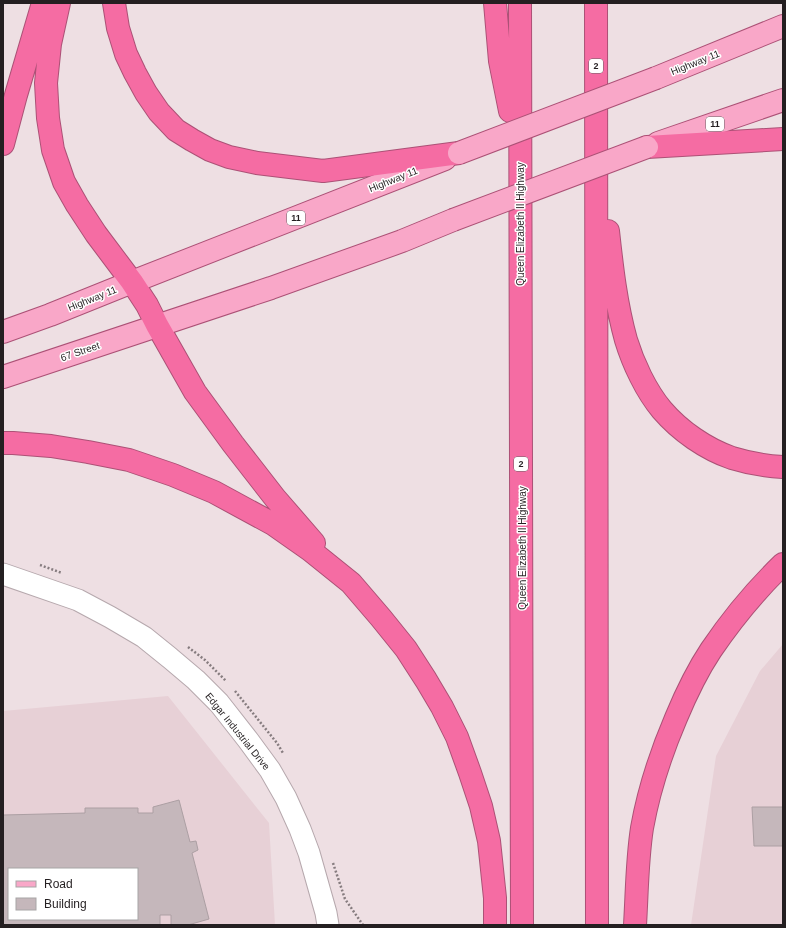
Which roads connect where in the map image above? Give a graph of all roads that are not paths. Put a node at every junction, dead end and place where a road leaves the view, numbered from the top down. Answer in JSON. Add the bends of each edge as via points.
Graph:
{"nodes":[{"id":1,"x":43,"y":3,"type":"edge"},
{"id":2,"x":59,"y":3,"type":"edge"},
{"id":3,"x":114,"y":3,"type":"edge"},
{"id":4,"x":495,"y":3,"type":"edge"},
{"id":5,"x":520,"y":3,"type":"edge"},
{"id":6,"x":596,"y":3,"type":"edge"},
{"id":7,"x":783,"y":26,"type":"edge"},
{"id":8,"x":783,"y":100,"type":"edge"},
{"id":9,"x":596,"y":130,"type":"junction"},
{"id":10,"x":783,"y":139,"type":"edge"},
{"id":11,"x":3,"y":144,"type":"edge"},
{"id":12,"x":647,"y":147,"type":"junction"},
{"id":13,"x":459,"y":153,"type":"junction"},
{"id":14,"x":520,"y":160,"type":"junction"},
{"id":15,"x":132,"y":282,"type":"junction"},
{"id":16,"x":158,"y":325,"type":"junction"},
{"id":17,"x":3,"y":332,"type":"edge"},
{"id":18,"x":3,"y":377,"type":"edge"},
{"id":19,"x":3,"y":443,"type":"edge"},
{"id":20,"x":783,"y":467,"type":"edge"},
{"id":21,"x":783,"y":564,"type":"edge"},
{"id":22,"x":3,"y":574,"type":"edge"},
{"id":23,"x":350,"y":583,"type":"junction"},
{"id":24,"x":328,"y":925,"type":"edge"},
{"id":25,"x":495,"y":925,"type":"edge"},
{"id":26,"x":522,"y":925,"type":"edge"},
{"id":27,"x":597,"y":925,"type":"edge"},
{"id":28,"x":635,"y":925,"type":"edge"}],
"edges":[{"from":1,"to":11,"type":"highway"},
{"from":2,"to":15,"type":"highway","via":[[50,44],[46,83],[53,150],[64,182],[76,205]]},
{"from":3,"to":13,"type":"highway","via":[[126,54],[146,93],[176,130],[210,150],[257,163],[323,171]]},
{"from":4,"to":14,"type":"highway","via":[[500,61]]},
{"from":5,"to":14,"type":"highway","name":"Queen Elizabeth II Highway","number":"2"},
{"from":6,"to":9,"type":"highway","number":"2"},
{"from":7,"to":13,"type":"main road","name":"Highway 11","number":"11","bridge":true,"via":[[656,78]]},
{"from":8,"to":12,"type":"main road","number":"11"},
{"from":9,"to":20,"type":"highway","via":[[619,309],[626,341],[643,380],[662,410],[677,425],[710,448],[732,458]]},
{"from":9,"to":27,"type":"highway","number":"2"},
{"from":10,"to":12,"type":"highway"},
{"from":12,"to":16,"type":"main road","number":"11","bridge":true,"via":[[402,241]]},
{"from":13,"to":15,"type":"main road","name":"Highway 11","number":"11"},
{"from":14,"to":26,"type":"highway","name":"Queen Elizabeth II Highway","number":"2"},
{"from":15,"to":16,"type":"highway"},
{"from":15,"to":17,"type":"main road","name":"Highway 11","number":"11"},
{"from":16,"to":18,"type":"main road","name":"67 Street","number":"11"},
{"from":16,"to":23,"type":"highway","via":[[195,392],[233,444],[275,498]]},
{"from":19,"to":23,"type":"highway","via":[[51,446],[88,452],[129,460],[173,475],[214,492],[273,524]]},
{"from":21,"to":28,"type":"highway","via":[[753,595],[711,650],[684,699],[663,748],[653,778],[642,828]]},
{"from":22,"to":24,"type":"street","name":"Edgar Industrial Drive","via":[[78,600],[110,616],[144,637],[196,680],[219,703],[270,770],[286,798],[309,853]]},
{"from":23,"to":25,"type":"highway","via":[[406,649],[442,707],[457,737],[481,806],[489,841]]}]}
